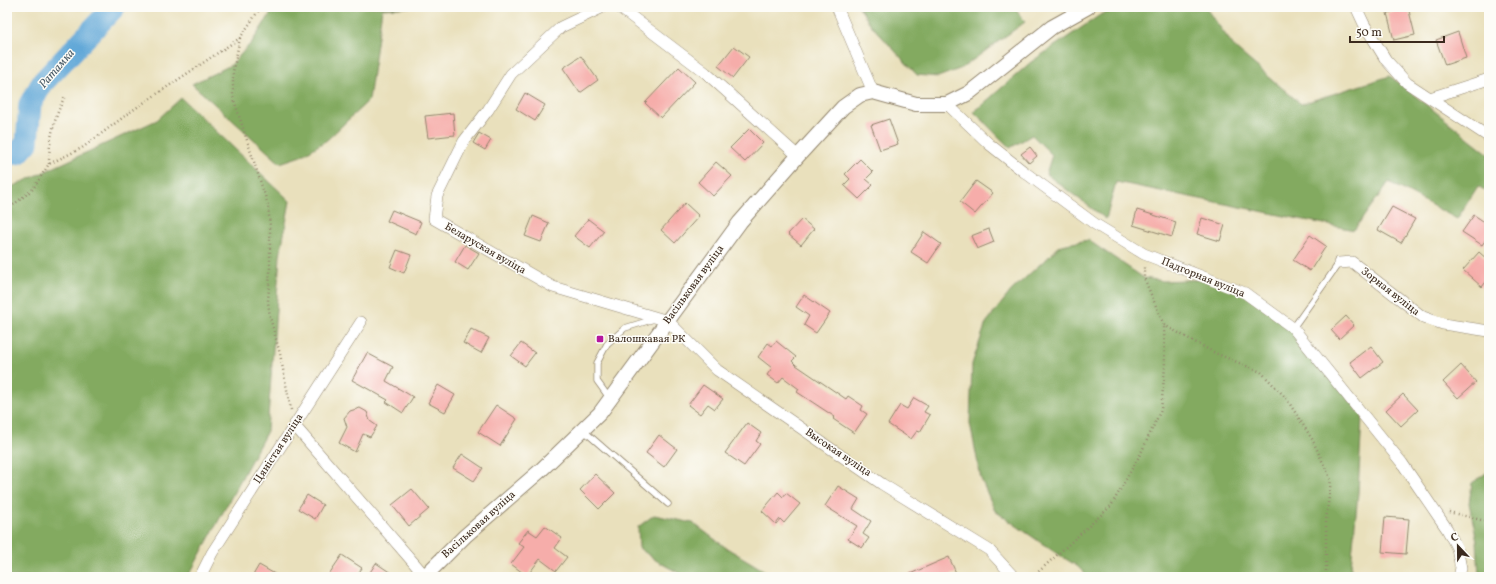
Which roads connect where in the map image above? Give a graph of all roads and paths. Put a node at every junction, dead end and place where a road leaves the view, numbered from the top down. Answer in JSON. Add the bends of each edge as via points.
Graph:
{"nodes":[{"id":1,"x":261,"y":7,"type":"edge"},
{"id":2,"x":603,"y":7,"type":"edge"},
{"id":3,"x":619,"y":7,"type":"edge"},
{"id":4,"x":836,"y":7,"type":"edge"},
{"id":5,"x":1088,"y":7,"type":"edge"},
{"id":6,"x":1356,"y":7,"type":"edge"},
{"id":7,"x":240,"y":38,"type":"junction"},
{"id":8,"x":1489,"y":79,"type":"edge"},
{"id":9,"x":879,"y":94,"type":"junction"},
{"id":10,"x":65,"y":96,"type":"dead end"},
{"id":11,"x":1430,"y":98,"type":"junction"},
{"id":12,"x":947,"y":104,"type":"junction"},
{"id":13,"x":1489,"y":137,"type":"edge"},
{"id":14,"x":798,"y":156,"type":"junction"},
{"id":15,"x":49,"y":164,"type":"junction"},
{"id":16,"x":7,"y":210,"type":"edge"},
{"id":17,"x":1144,"y":254,"type":"junction"},
{"id":18,"x":1339,"y":263,"type":"joint"},
{"id":19,"x":663,"y":320,"type":"junction"},
{"id":20,"x":361,"y":322,"type":"dead end"},
{"id":21,"x":1164,"y":325,"type":"junction"},
{"id":22,"x":1293,"y":328,"type":"junction"},
{"id":23,"x":1489,"y":331,"type":"edge"},
{"id":24,"x":610,"y":399,"type":"junction"},
{"id":25,"x":294,"y":425,"type":"junction"},
{"id":26,"x":583,"y":430,"type":"junction"},
{"id":27,"x":668,"y":504,"type":"dead end"},
{"id":28,"x":1432,"y":508,"type":"junction"},
{"id":29,"x":1489,"y":522,"type":"edge"},
{"id":30,"x":200,"y":577,"type":"edge"},
{"id":31,"x":425,"y":577,"type":"edge"},
{"id":32,"x":1014,"y":577,"type":"edge"},
{"id":33,"x":1028,"y":577,"type":"edge"},
{"id":34,"x":1326,"y":577,"type":"edge"},
{"id":35,"x":1460,"y":577,"type":"edge"}],
"edges":[{"from":1,"to":7,"type":"path"},
{"from":2,"to":19,"type":"street","name":"Беларуская вуліца","via":[[561,26],[511,74],[464,141],[437,196],[434,219],[553,287]]},
{"from":3,"to":14,"type":"street","via":[[706,73]]},
{"from":4,"to":9,"type":"street"},
{"from":5,"to":12,"type":"street","via":[[1052,27],[969,93]]},
{"from":6,"to":11,"type":"street","via":[[1386,60],[1407,83]]},
{"from":7,"to":15,"type":"path","via":[[133,110],[82,148]]},
{"from":7,"to":25,"type":"path","via":[[233,72],[233,97],[268,205],[268,301]]},
{"from":8,"to":11,"type":"street"},
{"from":9,"to":12,"type":"street","via":[[916,104]]},
{"from":9,"to":14,"type":"street","name":"Васільковая вуліца","via":[[860,95],[843,108]]},
{"from":10,"to":15,"type":"path","via":[[51,133]]},
{"from":11,"to":13,"type":"street"},
{"from":12,"to":17,"type":"street","name":"Падгорная вуліца","via":[[1023,171],[1095,224]]},
{"from":14,"to":19,"type":"street","name":"Васільковая вуліца","via":[[740,222]]},
{"from":15,"to":16,"type":"path","via":[[33,189]]},
{"from":17,"to":21,"type":"path","via":[[1144,278]]},
{"from":17,"to":22,"type":"street","name":"Падгорная вуліца","via":[[1245,293]]},
{"from":18,"to":22,"type":"lane"},
{"from":18,"to":23,"type":"street","name":"Зорная вуліца","via":[[1352,262],[1423,317],[1443,324]]},
{"from":19,"to":24,"type":"street","name":"Васільковая вуліца"},
{"from":19,"to":24,"type":"lane","via":[[626,328],[607,344],[597,363],[597,381]]},
{"from":19,"to":32,"type":"street","name":"Высокая вуліца","via":[[717,370],[882,484],[989,550]]},
{"from":20,"to":25,"type":"street","name":"Цяністая вуліца"},
{"from":21,"to":33,"type":"path","via":[[1165,367],[1161,410],[1141,453],[1111,506],[1036,574]]},
{"from":21,"to":34,"type":"path","via":[[1215,353],[1261,372],[1286,398],[1312,439],[1331,480],[1326,520]]},
{"from":22,"to":28,"type":"street","name":"Падгорная вуліца","via":[[1402,463]]},
{"from":24,"to":26,"type":"street","name":"Васільковая вуліца"},
{"from":25,"to":30,"type":"street","name":"Цяністая вуліца","via":[[212,553]]},
{"from":25,"to":31,"type":"street"},
{"from":26,"to":27,"type":"lane"},
{"from":26,"to":31,"type":"street","name":"Васільковая вуліца","via":[[465,536]]},
{"from":28,"to":29,"type":"path"},
{"from":28,"to":35,"type":"street","name":"Падгорная вуліца","via":[[1457,548]]}]}
